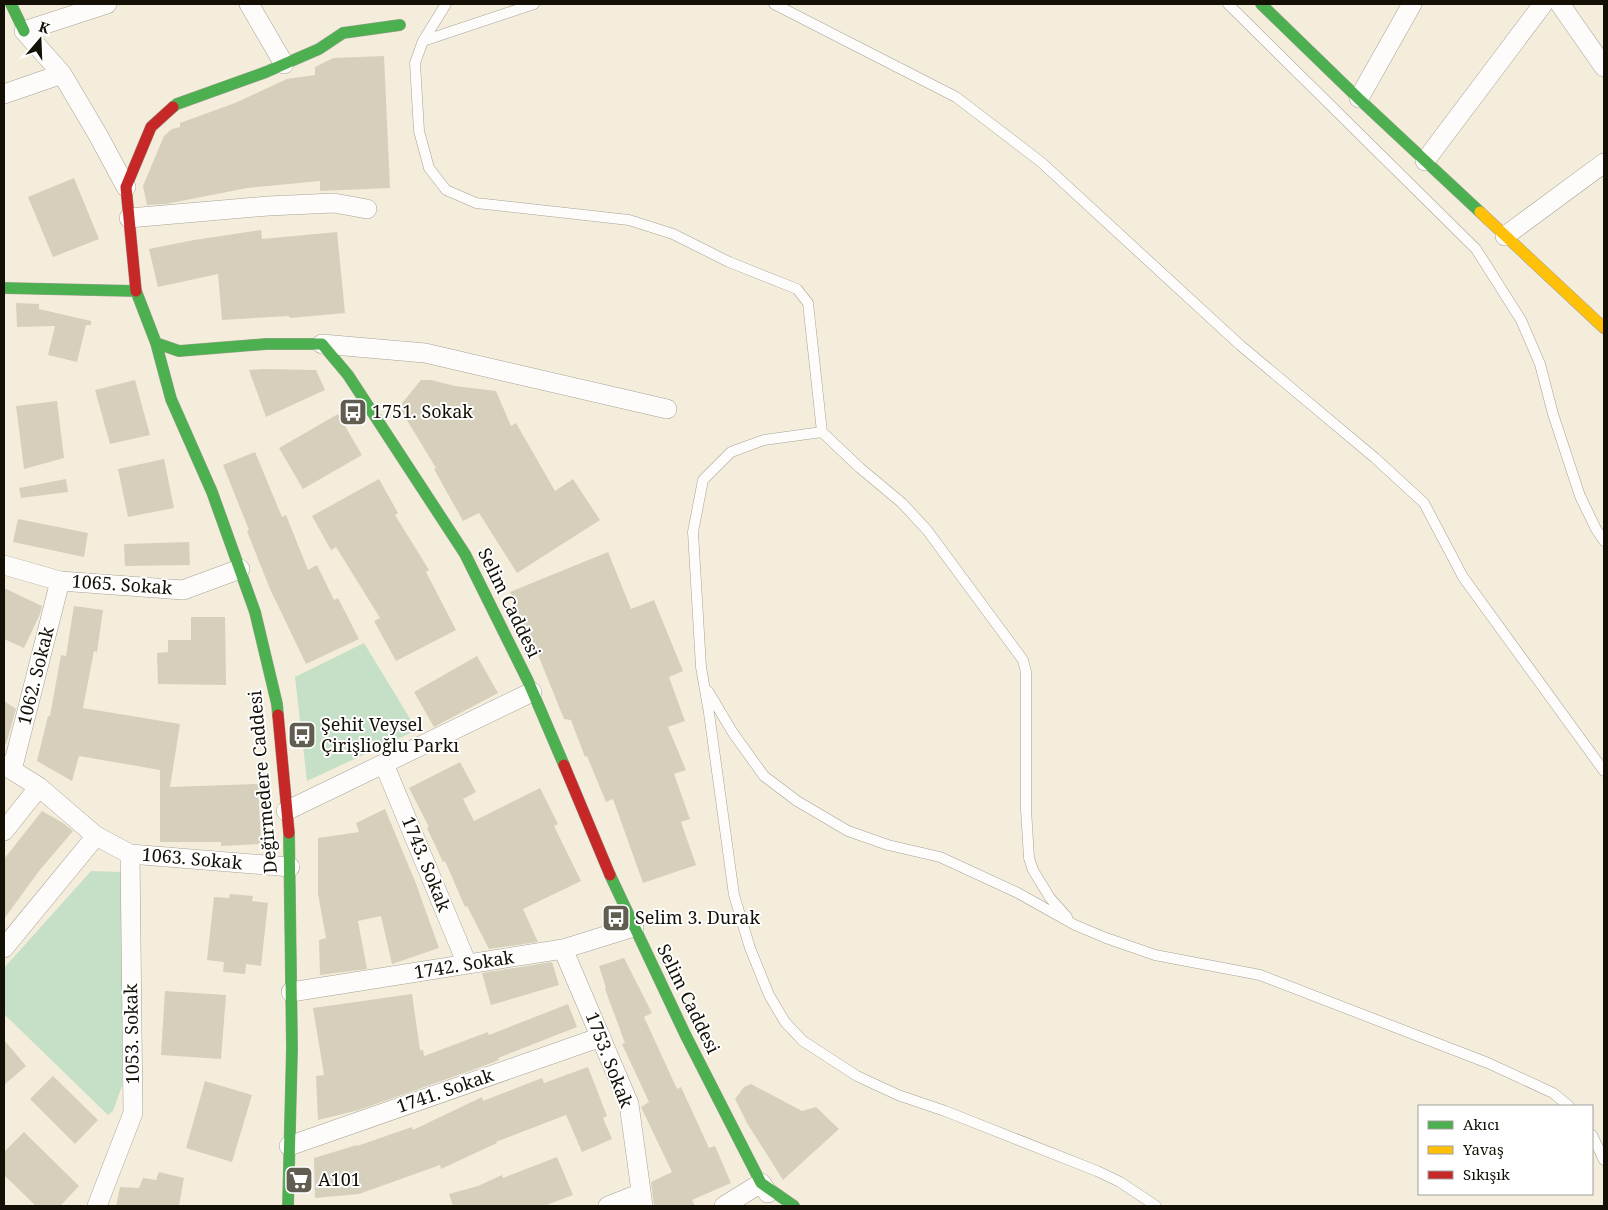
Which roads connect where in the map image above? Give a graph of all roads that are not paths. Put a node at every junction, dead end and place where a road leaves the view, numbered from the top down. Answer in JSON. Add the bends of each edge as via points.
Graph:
{"nodes":[{"id":1,"x":11,"y":4,"type":"edge"},
{"id":2,"x":107,"y":4,"type":"edge"},
{"id":3,"x":250,"y":4,"type":"edge"},
{"id":4,"x":446,"y":4,"type":"edge"},
{"id":5,"x":534,"y":4,"type":"edge"},
{"id":6,"x":774,"y":4,"type":"edge"},
{"id":7,"x":1228,"y":4,"type":"edge"},
{"id":8,"x":1261,"y":4,"type":"edge"},
{"id":9,"x":1412,"y":4,"type":"edge"},
{"id":10,"x":1543,"y":4,"type":"edge"},
{"id":11,"x":1560,"y":4,"type":"edge"},
{"id":12,"x":400,"y":25,"type":"dead end"},
{"id":13,"x":24,"y":31,"type":"junction"},
{"id":14,"x":423,"y":41,"type":"junction"},
{"id":15,"x":284,"y":64,"type":"junction"},
{"id":16,"x":1604,"y":67,"type":"edge"},
{"id":17,"x":62,"y":74,"type":"junction"},
{"id":18,"x":4,"y":94,"type":"edge"},
{"id":19,"x":1359,"y":98,"type":"junction"},
{"id":20,"x":1425,"y":160,"type":"junction"},
{"id":21,"x":1604,"y":163,"type":"edge"},
{"id":22,"x":126,"y":186,"type":"junction"},
{"id":23,"x":367,"y":209,"type":"dead end"},
{"id":24,"x":130,"y":218,"type":"junction"},
{"id":25,"x":1505,"y":236,"type":"junction"},
{"id":26,"x":4,"y":288,"type":"edge"},
{"id":27,"x":136,"y":292,"type":"junction"},
{"id":28,"x":1604,"y":328,"type":"edge"},
{"id":29,"x":156,"y":344,"type":"junction"},
{"id":30,"x":322,"y":344,"type":"junction"},
{"id":31,"x":667,"y":410,"type":"dead end"},
{"id":32,"x":822,"y":432,"type":"junction"},
{"id":33,"x":1604,"y":542,"type":"edge"},
{"id":34,"x":4,"y":565,"type":"edge"},
{"id":35,"x":240,"y":569,"type":"junction"},
{"id":36,"x":60,"y":581,"type":"junction"},
{"id":37,"x":704,"y":685,"type":"junction"},
{"id":38,"x":532,"y":692,"type":"junction"},
{"id":39,"x":384,"y":764,"type":"junction"},
{"id":40,"x":8,"y":767,"type":"edge"},
{"id":41,"x":1604,"y":771,"type":"edge"},
{"id":42,"x":39,"y":787,"type":"junction"},
{"id":43,"x":286,"y":811,"type":"junction"},
{"id":44,"x":4,"y":831,"type":"edge"},
{"id":45,"x":96,"y":836,"type":"junction"},
{"id":46,"x":130,"y":854,"type":"junction"},
{"id":47,"x":290,"y":867,"type":"junction"},
{"id":48,"x":1075,"y":926,"type":"junction"},
{"id":49,"x":634,"y":927,"type":"junction"},
{"id":50,"x":4,"y":948,"type":"edge"},
{"id":51,"x":563,"y":949,"type":"junction"},
{"id":52,"x":467,"y":964,"type":"junction"},
{"id":53,"x":291,"y":992,"type":"junction"},
{"id":54,"x":601,"y":1037,"type":"junction"},
{"id":55,"x":1568,"y":1105,"type":"edge"},
{"id":56,"x":1593,"y":1138,"type":"edge"},
{"id":57,"x":289,"y":1146,"type":"junction"},
{"id":58,"x":1604,"y":1160,"type":"edge"},
{"id":59,"x":761,"y":1183,"type":"junction"},
{"id":60,"x":642,"y":1200,"type":"edge"},
{"id":61,"x":97,"y":1206,"type":"edge"},
{"id":62,"x":288,"y":1206,"type":"edge"},
{"id":63,"x":608,"y":1206,"type":"edge"},
{"id":64,"x":724,"y":1206,"type":"edge"},
{"id":65,"x":776,"y":1206,"type":"edge"},
{"id":66,"x":794,"y":1206,"type":"edge"},
{"id":67,"x":1156,"y":1206,"type":"edge"}],
"edges":[{"from":1,"to":13,"type":"street"},
{"from":2,"to":13,"type":"street"},
{"from":3,"to":15,"type":"street"},
{"from":4,"to":14,"type":"lane"},
{"from":5,"to":14,"type":"lane"},
{"from":6,"to":41,"type":"lane","via":[[956,97],[1042,162],[1240,345],[1424,502],[1463,577]]},
{"from":7,"to":33,"type":"lane","via":[[1476,249],[1521,320],[1540,364],[1580,496]]},
{"from":8,"to":19,"type":"street"},
{"from":9,"to":19,"type":"street"},
{"from":10,"to":20,"type":"street"},
{"from":11,"to":16,"type":"street"},
{"from":12,"to":15,"type":"street","via":[[343,33],[318,49]]},
{"from":13,"to":17,"type":"street"},
{"from":14,"to":32,"type":"lane","via":[[415,63],[419,132],[429,168],[446,190],[476,203],[629,220],[673,234],[729,262],[797,289],[808,303]]},
{"from":15,"to":22,"type":"street","via":[[177,104],[151,127]]},
{"from":17,"to":18,"type":"street"},
{"from":17,"to":22,"type":"street"},
{"from":19,"to":20,"type":"street"},
{"from":20,"to":25,"type":"street"},
{"from":21,"to":25,"type":"street"},
{"from":22,"to":24,"type":"street"},
{"from":23,"to":24,"type":"street","via":[[334,203]]},
{"from":24,"to":27,"type":"street"},
{"from":25,"to":28,"type":"street"},
{"from":26,"to":27,"type":"street"},
{"from":27,"to":29,"type":"street"},
{"from":29,"to":30,"type":"street","via":[[179,350],[204,350],[266,344]]},
{"from":29,"to":35,"type":"street","name":"Değirmedere Caddesi","via":[[171,398],[212,492]]},
{"from":30,"to":31,"type":"street","via":[[425,353]]},
{"from":30,"to":38,"type":"street","name":"Selim Caddesi","via":[[348,375],[465,554]]},
{"from":32,"to":37,"type":"lane","via":[[764,440],[731,452],[703,480],[693,532],[700,667]]},
{"from":32,"to":48,"type":"lane","via":[[902,502],[927,530],[1023,660],[1026,672],[1029,858],[1050,898]]},
{"from":34,"to":36,"type":"street","name":"1065. Sokak"},
{"from":35,"to":36,"type":"street","name":"1065. Sokak","via":[[183,590]]},
{"from":35,"to":43,"type":"street","name":"Değirmedere Caddesi","via":[[256,612],[277,704]]},
{"from":36,"to":40,"type":"street","name":"1062. Sokak"},
{"from":37,"to":48,"type":"lane","via":[[764,776],[797,801],[848,831],[888,845],[940,857],[1018,893]]},
{"from":37,"to":67,"type":"lane","via":[[734,895],[750,948],[769,995],[785,1022],[803,1041],[857,1076],[898,1095],[1097,1171]]},
{"from":38,"to":39,"type":"street"},
{"from":38,"to":49,"type":"street","name":"Selim Caddesi"},
{"from":39,"to":43,"type":"street"},
{"from":39,"to":52,"type":"street","name":"1743. Sokak"},
{"from":40,"to":42,"type":"street","name":"1063. Sokak"},
{"from":42,"to":44,"type":"street"},
{"from":42,"to":45,"type":"street","name":"1063. Sokak"},
{"from":43,"to":47,"type":"street","name":"Değirmedere Caddesi"},
{"from":45,"to":46,"type":"street","name":"1063. Sokak"},
{"from":45,"to":50,"type":"street"},
{"from":46,"to":47,"type":"street","name":"1063. Sokak"},
{"from":46,"to":61,"type":"street","name":"1053. Sokak","via":[[133,1112]]},
{"from":47,"to":53,"type":"street","name":"Değirmedere Caddesi"},
{"from":48,"to":55,"type":"lane","via":[[1155,955],[1260,975],[1488,1063],[1553,1094]]},
{"from":49,"to":51,"type":"street","name":"1742. Sokak"},
{"from":49,"to":59,"type":"street","name":"Selim Caddesi"},
{"from":51,"to":52,"type":"street","name":"1742. Sokak"},
{"from":51,"to":54,"type":"street","name":"1753. Sokak"},
{"from":52,"to":53,"type":"street","name":"1742. Sokak"},
{"from":53,"to":57,"type":"street","name":"Değirmedere Caddesi"},
{"from":54,"to":57,"type":"street","name":"1741. Sokak"},
{"from":54,"to":60,"type":"street","name":"1753. Sokak","via":[[629,1104]]},
{"from":56,"to":58,"type":"lane"},
{"from":57,"to":62,"type":"street","name":"Değirmedere Caddesi"},
{"from":59,"to":64,"type":"street"},
{"from":59,"to":65,"type":"street"},
{"from":59,"to":66,"type":"street","name":"Selim Caddesi"},
{"from":60,"to":63,"type":"street"}]}
